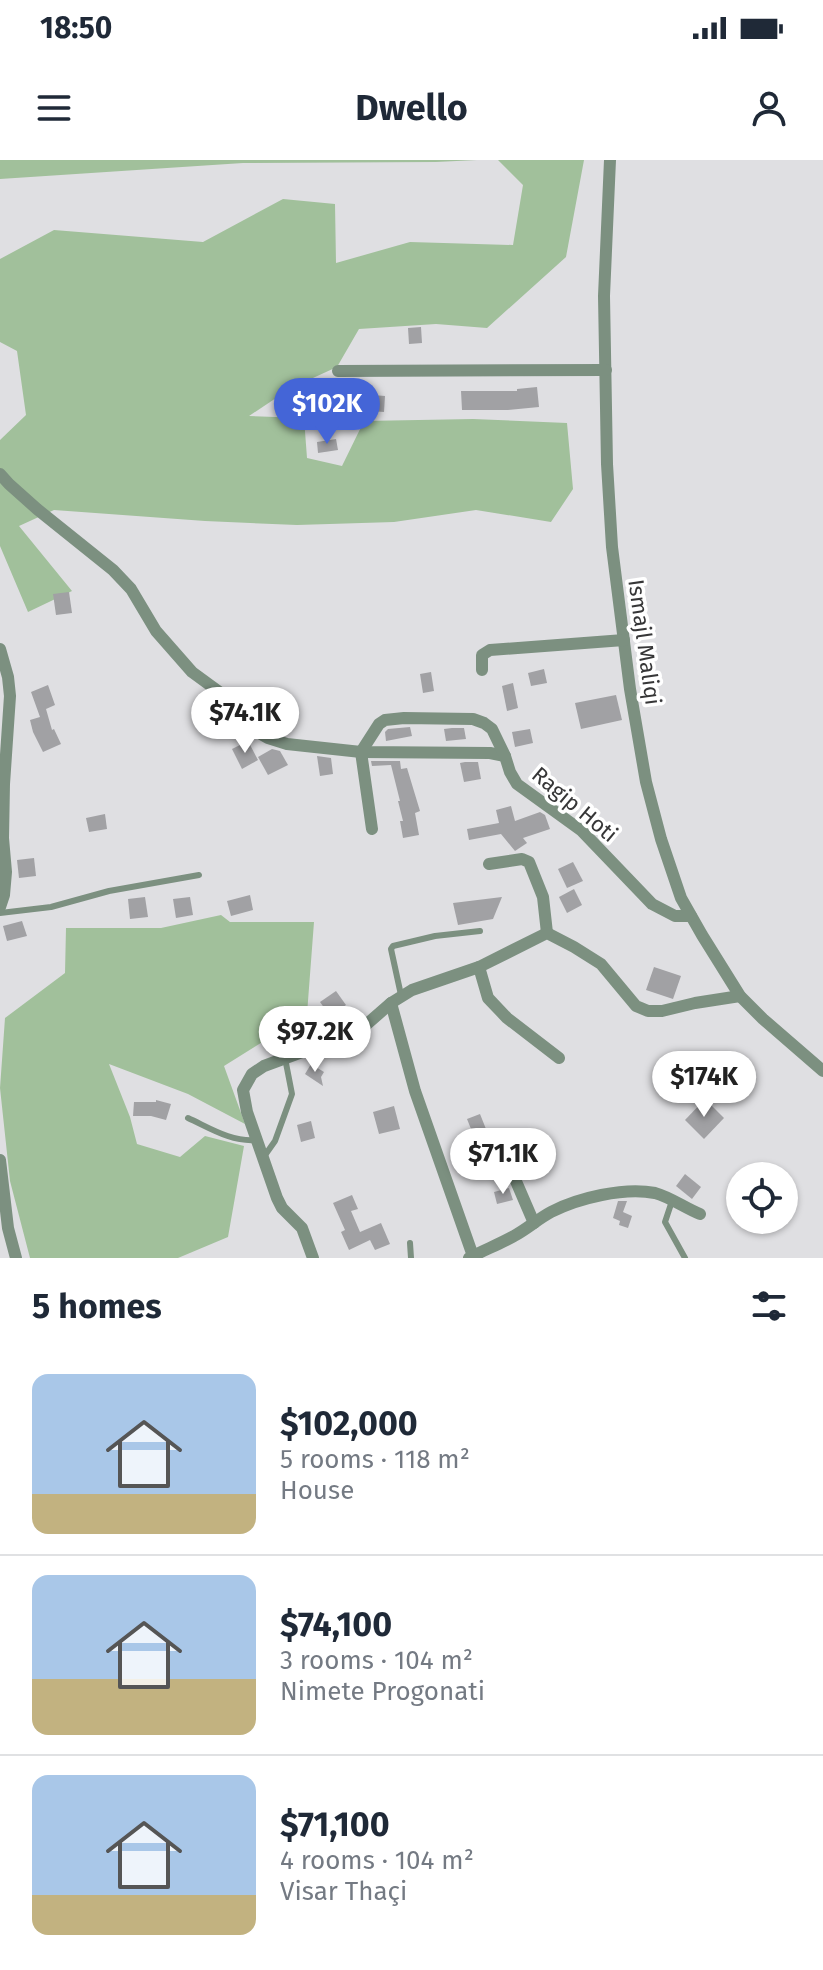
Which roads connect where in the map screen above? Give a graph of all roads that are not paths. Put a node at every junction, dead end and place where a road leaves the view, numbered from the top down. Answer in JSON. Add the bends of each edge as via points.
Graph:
{"nodes":[{"id":1,"x":610,"y":160,"type":"edge"},
{"id":2,"x":606,"y":370,"type":"junction"},
{"id":3,"x":338,"y":371,"type":"dead end"},
{"id":4,"x":0,"y":474,"type":"edge"},
{"id":5,"x":624,"y":640,"type":"junction"},
{"id":6,"x":1,"y":656,"type":"edge"},
{"id":7,"x":482,"y":670,"type":"dead end"},
{"id":8,"x":361,"y":752,"type":"junction"},
{"id":9,"x":505,"y":756,"type":"junction"},
{"id":10,"x":372,"y":829,"type":"dead end"},
{"id":11,"x":489,"y":864,"type":"dead end"},
{"id":12,"x":199,"y":875,"type":"dead end"},
{"id":13,"x":0,"y":907,"type":"edge"},
{"id":14,"x":0,"y":913,"type":"edge"},
{"id":15,"x":691,"y":916,"type":"junction"},
{"id":16,"x":480,"y":931,"type":"dead end"},
{"id":17,"x":547,"y":933,"type":"junction"},
{"id":18,"x":479,"y":967,"type":"junction"},
{"id":19,"x":740,"y":996,"type":"junction"},
{"id":20,"x":396,"y":999,"type":"junction"},
{"id":21,"x":285,"y":1058,"type":"junction"},
{"id":22,"x":559,"y":1058,"type":"dead end"},
{"id":23,"x":823,"y":1071,"type":"edge"},
{"id":24,"x":188,"y":1118,"type":"dead end"},
{"id":25,"x":256,"y":1140,"type":"junction"},
{"id":26,"x":263,"y":1158,"type":"junction"},
{"id":27,"x":0,"y":1160,"type":"edge"},
{"id":28,"x":509,"y":1165,"type":"dead end"},
{"id":29,"x":1,"y":1189,"type":"edge"},
{"id":30,"x":672,"y":1201,"type":"junction"},
{"id":31,"x":700,"y":1214,"type":"dead end"},
{"id":32,"x":534,"y":1223,"type":"junction"},
{"id":33,"x":410,"y":1243,"type":"dead end"},
{"id":34,"x":471,"y":1257,"type":"edge"},
{"id":35,"x":16,"y":1258,"type":"edge"},
{"id":36,"x":313,"y":1258,"type":"edge"},
{"id":37,"x":411,"y":1258,"type":"edge"},
{"id":38,"x":685,"y":1258,"type":"edge"}],
"edges":[{"from":1,"to":2,"type":"street","name":"Ismajl Maliqi"},
{"from":2,"to":3,"type":"street"},
{"from":2,"to":5,"type":"street","name":"Ismajl Maliqi","via":[[612,547]]},
{"from":4,"to":8,"type":"street","via":[[113,570],[192,672],[233,702],[261,734],[287,744]]},
{"from":5,"to":7,"type":"street","via":[[490,650],[482,655]]},
{"from":5,"to":15,"type":"street","name":"Ismajl Maliqi","via":[[646,782]]},
{"from":6,"to":13,"type":"street","via":[[10,696],[6,872]]},
{"from":8,"to":9,"type":"street"},
{"from":8,"to":9,"type":"street","name":"Ragip Hoti","via":[[385,720],[473,719],[492,729]]},
{"from":8,"to":10,"type":"street"},
{"from":9,"to":15,"type":"street","name":"Ragip Hoti","via":[[517,784],[582,831],[652,904],[675,916]]},
{"from":11,"to":17,"type":"street","via":[[529,862],[543,897]]},
{"from":12,"to":14,"type":"lane"},
{"from":15,"to":19,"type":"street","name":"Ismajl Maliqi"},
{"from":16,"to":20,"type":"lane","via":[[393,946]]},
{"from":17,"to":18,"type":"street"},
{"from":17,"to":19,"type":"street","via":[[601,964],[636,1006],[648,1011]]},
{"from":18,"to":20,"type":"street"},
{"from":18,"to":22,"type":"street","via":[[488,998]]},
{"from":19,"to":23,"type":"street","name":"Ismajl Maliqi"},
{"from":20,"to":21,"type":"street","via":[[345,1036]]},
{"from":20,"to":34,"type":"street","via":[[415,1091]]},
{"from":21,"to":25,"type":"street","via":[[252,1074],[243,1090]]},
{"from":21,"to":26,"type":"lane","via":[[292,1094]]},
{"from":24,"to":25,"type":"lane","via":[[234,1138]]},
{"from":25,"to":26,"type":"street"},
{"from":26,"to":36,"type":"street","via":[[282,1208],[302,1228]]},
{"from":27,"to":29,"type":"street"},
{"from":28,"to":32,"type":"street"},
{"from":29,"to":35,"type":"street"},
{"from":30,"to":31,"type":"street"},
{"from":30,"to":32,"type":"street","via":[[651,1193],[618,1193],[569,1205]]},
{"from":30,"to":38,"type":"lane","via":[[665,1222]]},
{"from":32,"to":34,"type":"street"},
{"from":33,"to":37,"type":"lane"}]}
